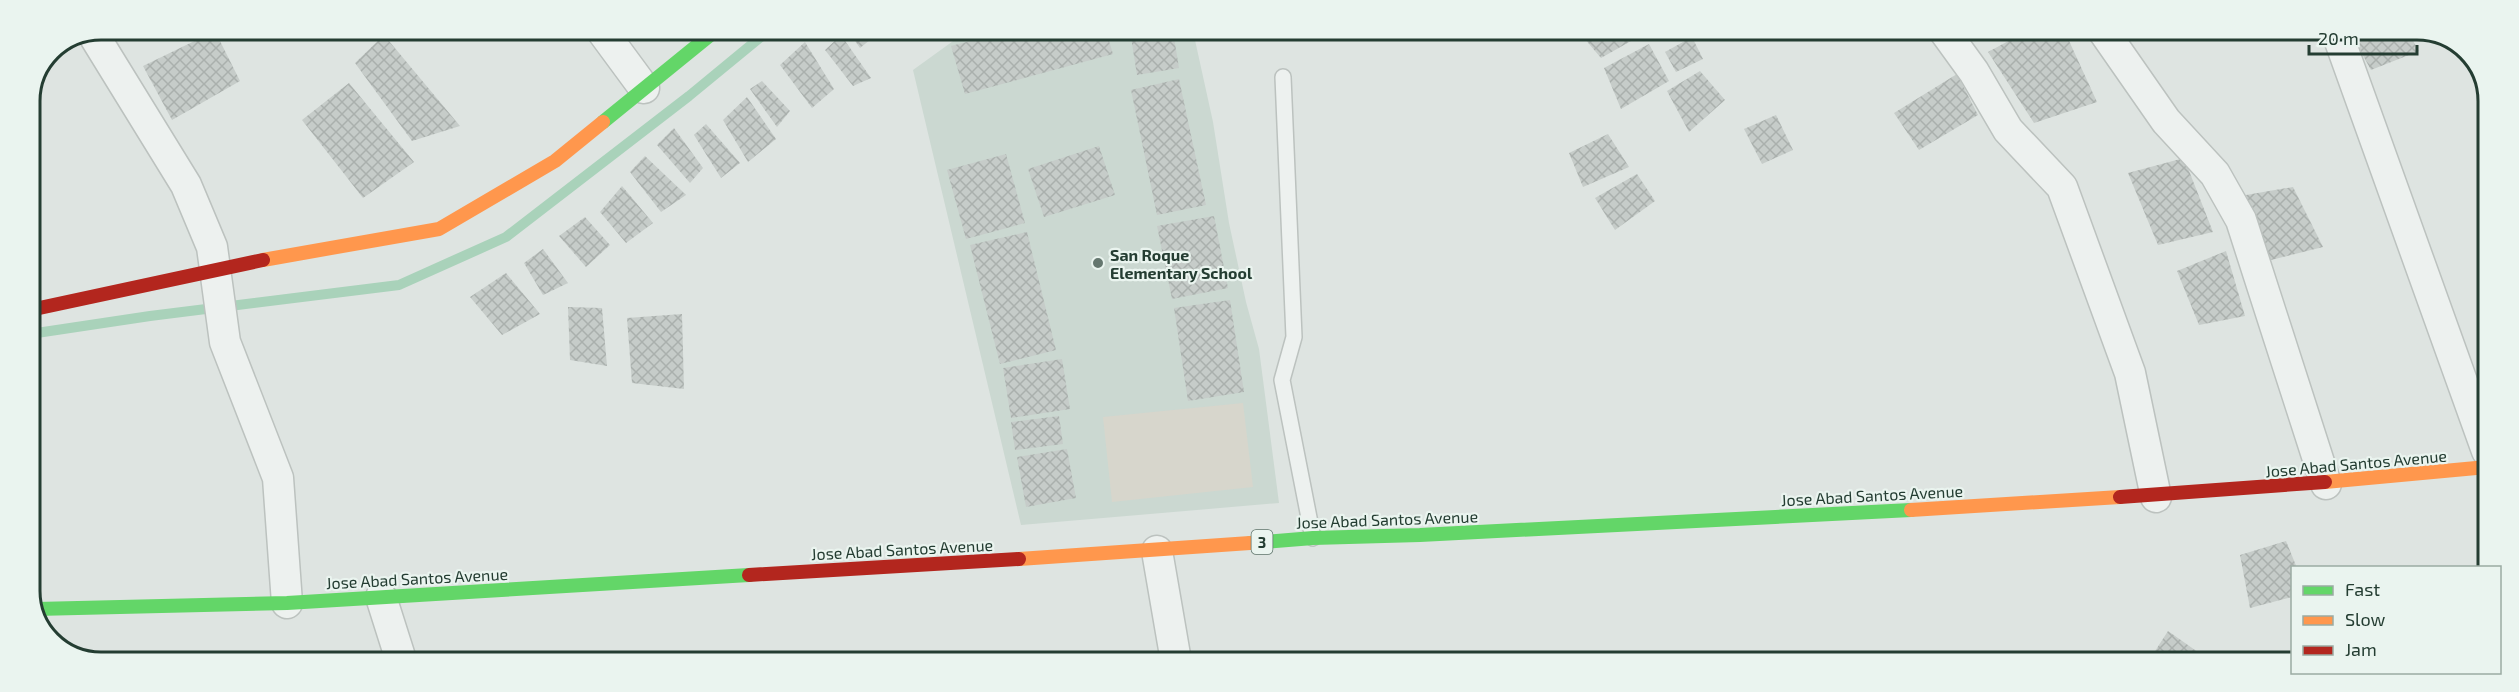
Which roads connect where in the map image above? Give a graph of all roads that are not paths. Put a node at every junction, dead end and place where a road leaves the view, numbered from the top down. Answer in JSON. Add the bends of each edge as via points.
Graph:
{"nodes":[{"id":1,"x":609,"y":40,"type":"edge"},
{"id":2,"x":704,"y":40,"type":"edge"},
{"id":3,"x":1951,"y":40,"type":"edge"},
{"id":4,"x":2110,"y":40,"type":"edge"},
{"id":5,"x":2340,"y":40,"type":"edge"},
{"id":6,"x":97,"y":41,"type":"edge"},
{"id":7,"x":1283,"y":77,"type":"dead end"},
{"id":8,"x":644,"y":88,"type":"junction"},
{"id":9,"x":217,"y":277,"type":"junction"},
{"id":10,"x":40,"y":308,"type":"edge"},
{"id":11,"x":2478,"y":426,"type":"edge"},
{"id":12,"x":2478,"y":468,"type":"edge"},
{"id":13,"x":2325,"y":484,"type":"junction"},
{"id":14,"x":2156,"y":497,"type":"junction"},
{"id":15,"x":1313,"y":538,"type":"junction"},
{"id":16,"x":1157,"y":550,"type":"junction"},
{"id":17,"x":381,"y":597,"type":"junction"},
{"id":18,"x":286,"y":603,"type":"junction"},
{"id":19,"x":44,"y":609,"type":"edge"},
{"id":20,"x":398,"y":652,"type":"edge"},
{"id":21,"x":1174,"y":652,"type":"edge"}],
"edges":[{"from":1,"to":8,"type":"street"},
{"from":2,"to":8,"type":"main road"},
{"from":3,"to":14,"type":"street","via":[[2008,130],[2062,187],[2130,373]]},
{"from":4,"to":13,"type":"street","via":[[2166,121],[2215,174],[2241,220]]},
{"from":5,"to":11,"type":"street"},
{"from":6,"to":9,"type":"street","via":[[186,185],[212,247]]},
{"from":7,"to":15,"type":"lane","via":[[1294,337],[1282,380]]},
{"from":8,"to":9,"type":"main road","via":[[555,160],[439,229]]},
{"from":9,"to":10,"type":"main road"},
{"from":9,"to":18,"type":"street","via":[[225,342],[278,478]]},
{"from":12,"to":13,"type":"main road","name":"Jose Abad Santos Avenue","number":"3"},
{"from":13,"to":14,"type":"main road","name":"Jose Abad Santos Avenue","number":"3"},
{"from":14,"to":15,"type":"main road","name":"Jose Abad Santos Avenue","number":"3"},
{"from":15,"to":16,"type":"main road","name":"Jose Abad Santos Avenue","number":"3"},
{"from":16,"to":17,"type":"main road","name":"Jose Abad Santos Avenue","number":"3"},
{"from":16,"to":21,"type":"street"},
{"from":17,"to":18,"type":"main road","name":"Jose Abad Santos Avenue","number":"3"},
{"from":17,"to":20,"type":"street"},
{"from":18,"to":19,"type":"main road","name":"Jose Abad Santos Avenue","number":"3"}]}
